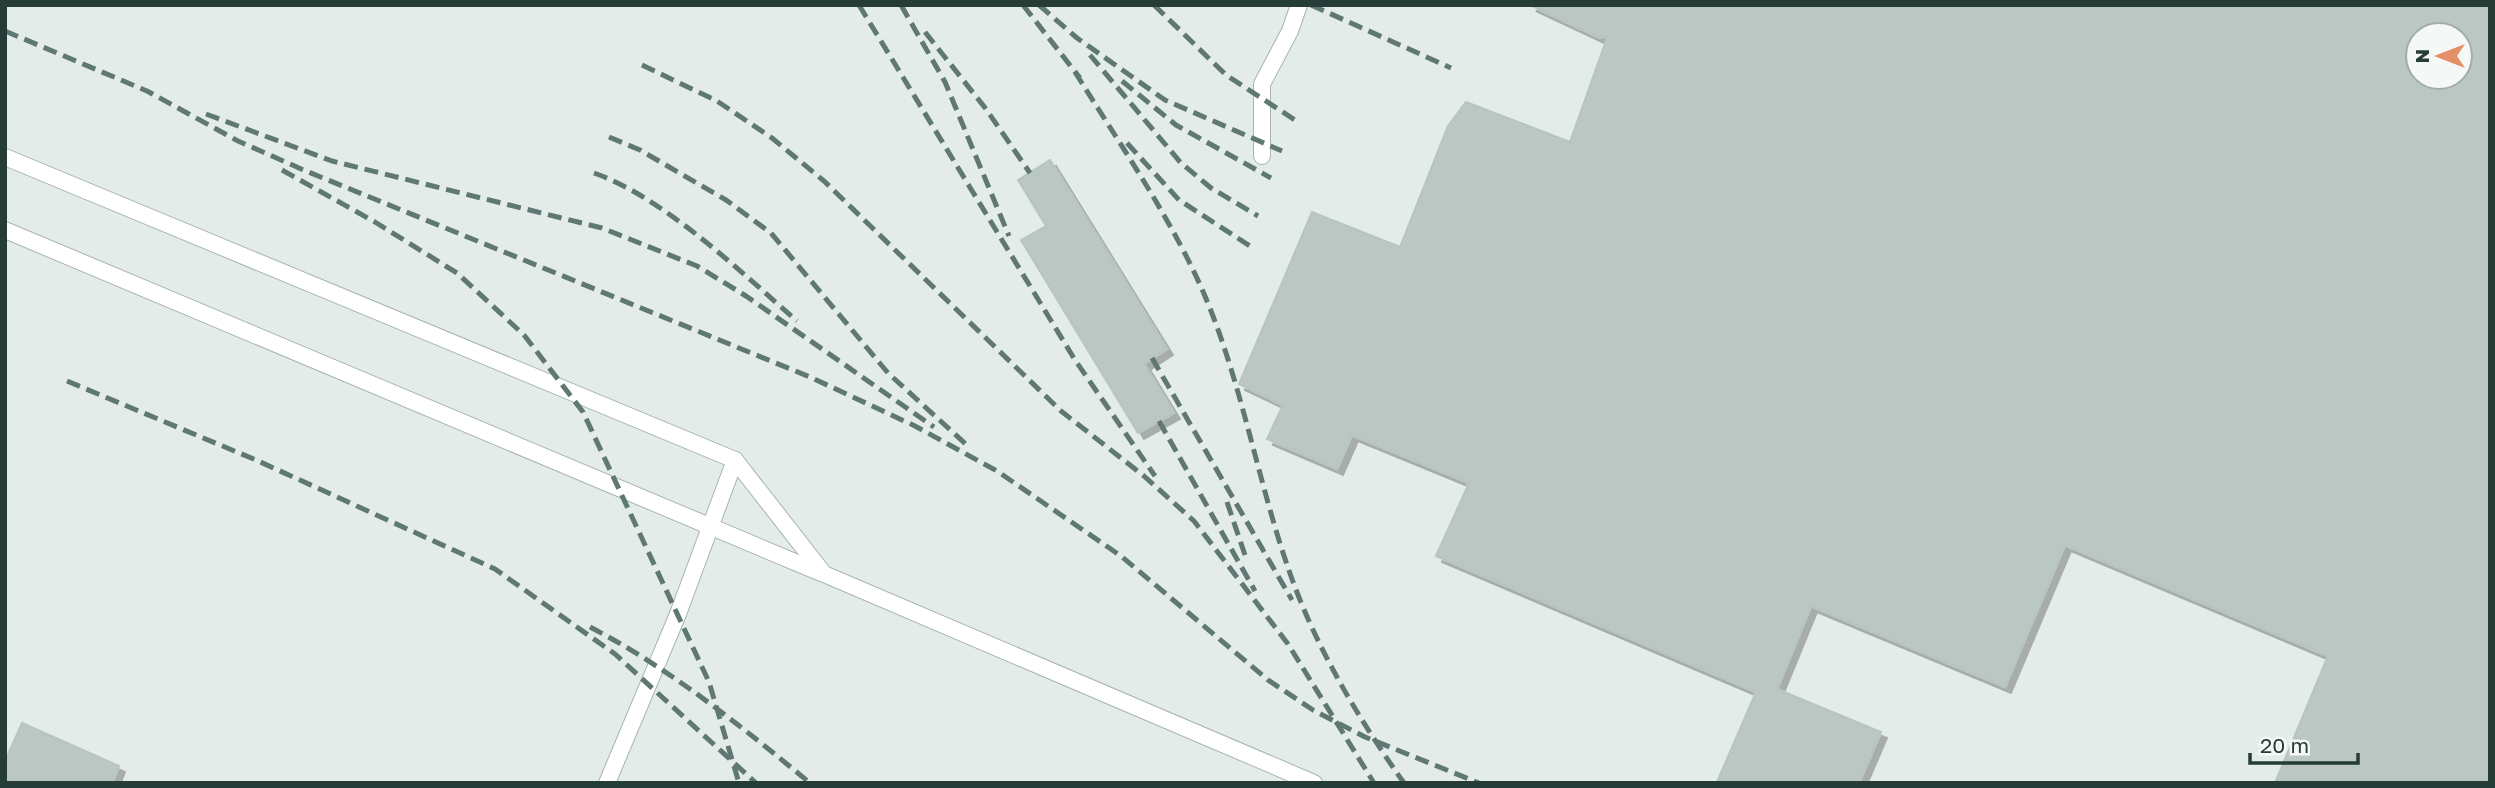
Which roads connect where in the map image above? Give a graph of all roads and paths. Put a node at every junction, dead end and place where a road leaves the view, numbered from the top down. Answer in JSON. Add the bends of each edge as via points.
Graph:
{"nodes":[{"id":1,"x":1299,"y":5,"type":"edge"},
{"id":2,"x":1262,"y":156,"type":"dead end"},
{"id":3,"x":5,"y":157,"type":"edge"},
{"id":4,"x":5,"y":230,"type":"edge"},
{"id":5,"x":735,"y":460,"type":"junction"},
{"id":6,"x":709,"y":525,"type":"junction"},
{"id":7,"x":824,"y":574,"type":"junction"},
{"id":8,"x":607,"y":783,"type":"edge"},
{"id":9,"x":1314,"y":783,"type":"edge"}],
"edges":[{"from":1,"to":2,"type":"lane","via":[[1262,84]]},
{"from":3,"to":5,"type":"lane"},
{"from":4,"to":6,"type":"lane"},
{"from":5,"to":6,"type":"lane"},
{"from":5,"to":7,"type":"lane"},
{"from":6,"to":7,"type":"lane"},
{"from":6,"to":8,"type":"lane","via":[[678,614]]},
{"from":7,"to":9,"type":"lane"}]}
